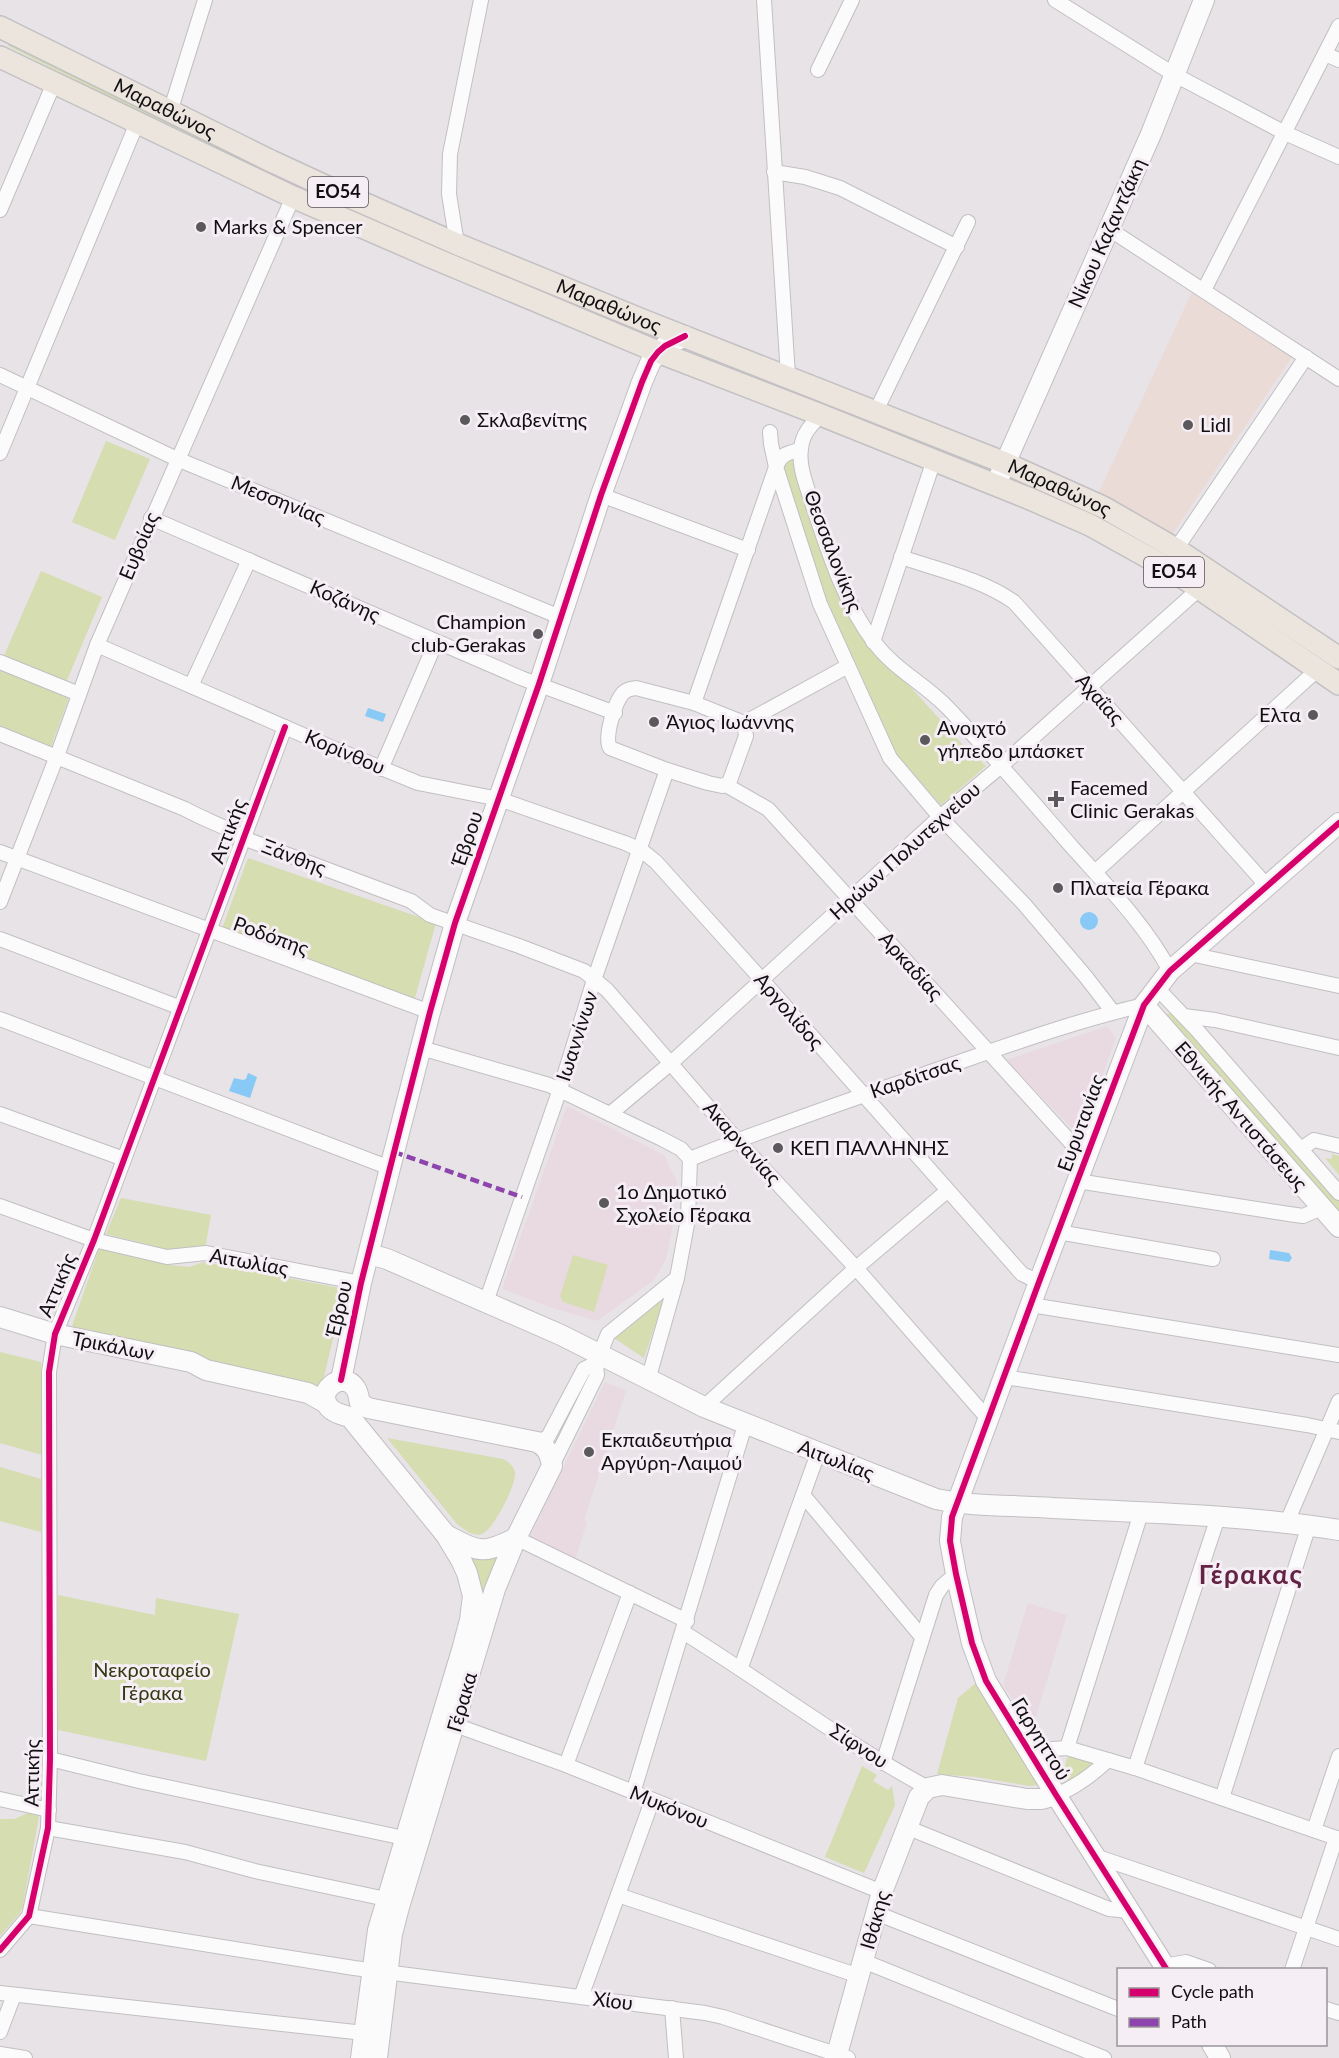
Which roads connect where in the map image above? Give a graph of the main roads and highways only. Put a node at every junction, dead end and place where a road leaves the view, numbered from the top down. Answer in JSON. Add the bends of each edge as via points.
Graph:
{"nodes":[{"id":1,"x":0,"y":27,"type":"edge"},
{"id":2,"x":0,"y":57,"type":"edge"},
{"id":3,"x":1339,"y":658,"type":"edge"},
{"id":4,"x":1339,"y":684,"type":"edge"}],
"edges":[{"from":1,"to":3,"type":"main road","name":"Μαραθώνος","number":"ΕΟ54","via":[[305,178],[457,244],[1005,463],[1103,507],[1176,549]]},
{"from":2,"to":4,"type":"main road","name":"Μαραθώνος","number":"ΕΟ54","via":[[293,196],[658,352],[996,484],[1090,525],[1178,574]]}]}
